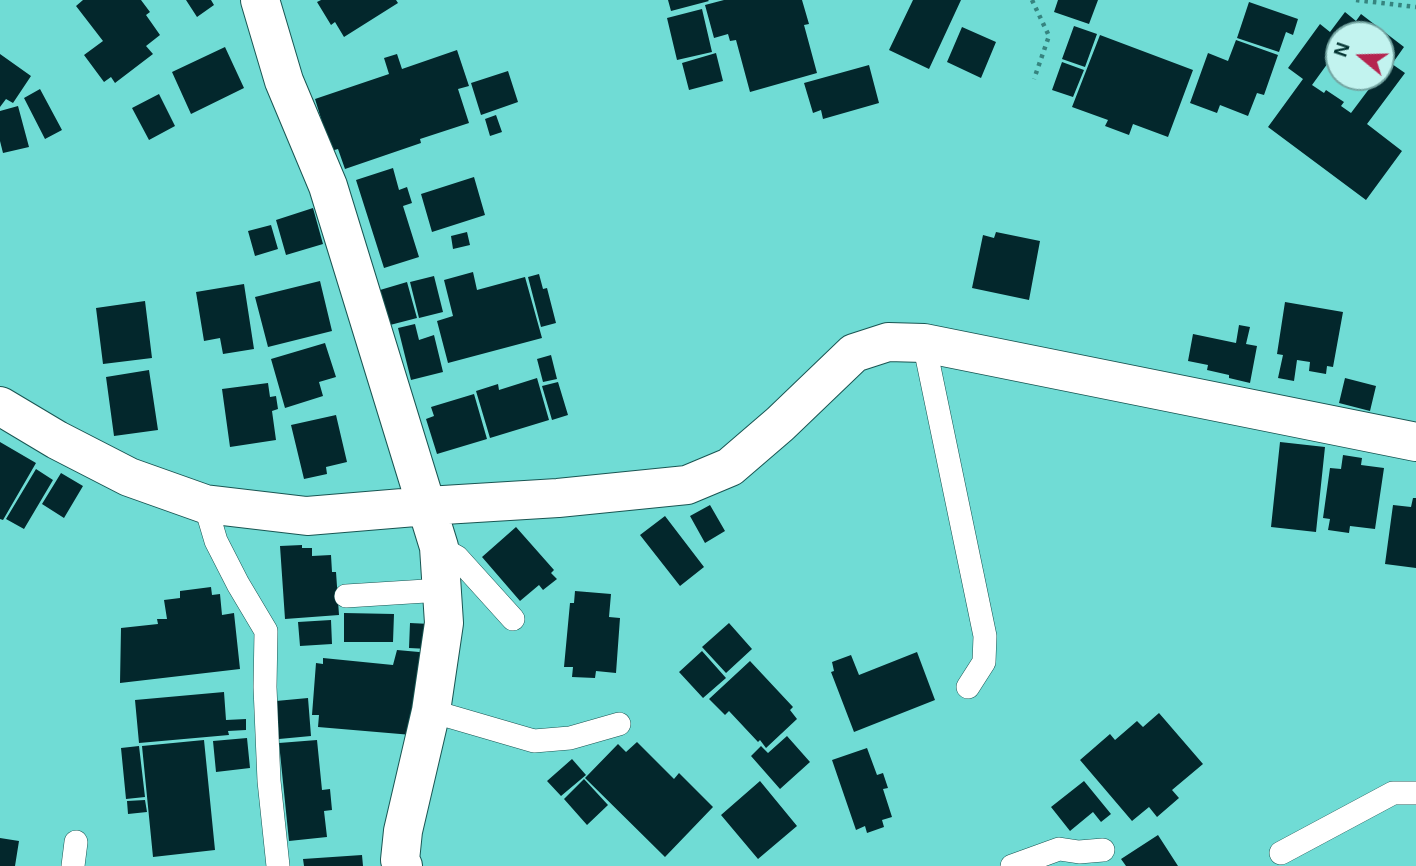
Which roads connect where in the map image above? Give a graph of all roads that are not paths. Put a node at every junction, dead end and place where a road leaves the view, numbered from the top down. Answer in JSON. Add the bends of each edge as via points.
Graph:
{"nodes":[{"id":1,"x":260,"y":0,"type":"edge"},
{"id":2,"x":924,"y":343,"type":"junction"},
{"id":3,"x":0,"y":406,"type":"edge"},
{"id":4,"x":1416,"y":442,"type":"edge"},
{"id":5,"x":205,"y":504,"type":"junction"},
{"id":6,"x":426,"y":506,"type":"junction"},
{"id":7,"x":439,"y":547,"type":"junction"},
{"id":8,"x":442,"y":590,"type":"junction"},
{"id":9,"x":346,"y":596,"type":"dead end"},
{"id":10,"x":513,"y":619,"type":"dead end"},
{"id":11,"x":968,"y":687,"type":"dead end"},
{"id":12,"x":431,"y":711,"type":"junction"},
{"id":13,"x":619,"y":724,"type":"dead end"},
{"id":14,"x":1416,"y":793,"type":"edge"},
{"id":15,"x":76,"y":842,"type":"dead end"},
{"id":16,"x":1103,"y":850,"type":"dead end"},
{"id":17,"x":1280,"y":853,"type":"dead end"},
{"id":18,"x":73,"y":866,"type":"edge"},
{"id":19,"x":278,"y":866,"type":"edge"},
{"id":20,"x":403,"y":866,"type":"edge"},
{"id":21,"x":1015,"y":866,"type":"edge"}],
"edges":[{"from":1,"to":6,"type":"street","via":[[284,81],[328,186]]},
{"from":2,"to":4,"type":"street"},
{"from":2,"to":6,"type":"street","via":[[888,342],[854,353],[730,467],[687,485]]},
{"from":2,"to":11,"type":"lane","via":[[985,636],[984,662]]},
{"from":3,"to":5,"type":"street","via":[[129,477]]},
{"from":5,"to":6,"type":"street","via":[[307,516]]},
{"from":5,"to":19,"type":"lane","via":[[216,541],[266,631],[269,781]]},
{"from":6,"to":7,"type":"street"},
{"from":7,"to":8,"type":"street"},
{"from":7,"to":10,"type":"lane","via":[[457,557]]},
{"from":8,"to":9,"type":"lane"},
{"from":8,"to":12,"type":"street","via":[[444,623]]},
{"from":12,"to":13,"type":"lane","via":[[534,741],[570,738]]},
{"from":12,"to":20,"type":"street","via":[[403,831]]},
{"from":14,"to":17,"type":"lane","via":[[1393,793]]},
{"from":15,"to":18,"type":"lane"},
{"from":16,"to":21,"type":"lane","via":[[1059,849]]}]}
